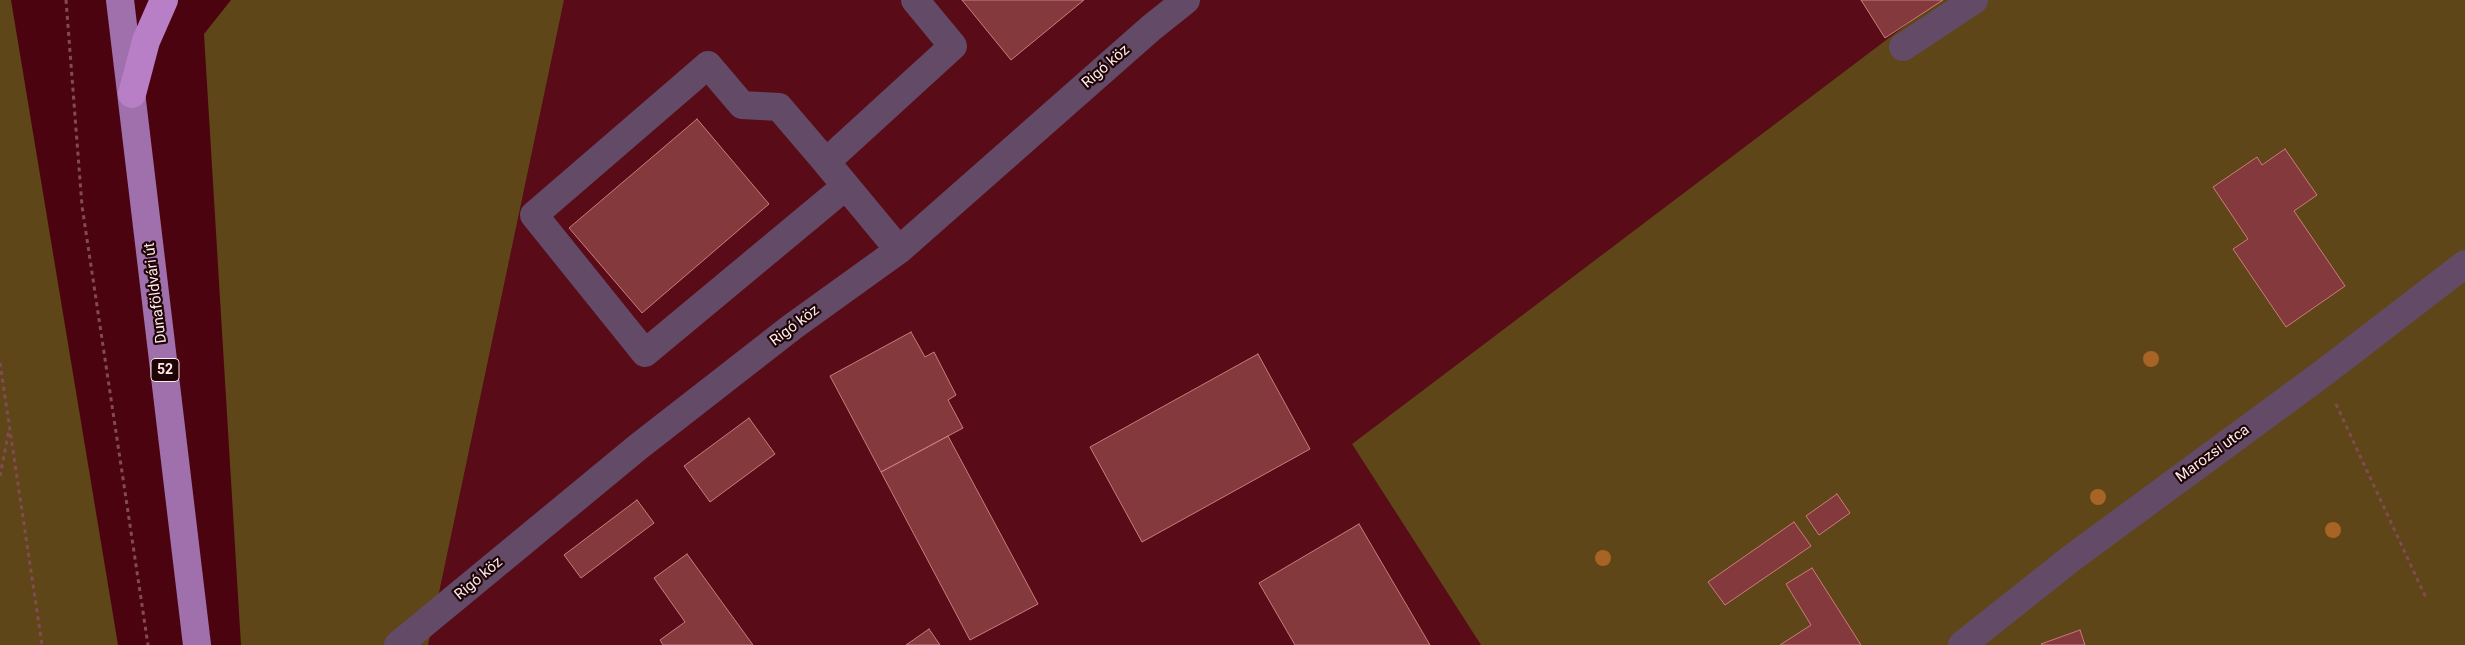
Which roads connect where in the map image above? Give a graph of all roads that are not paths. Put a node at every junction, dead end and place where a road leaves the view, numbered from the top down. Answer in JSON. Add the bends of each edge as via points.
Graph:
{"nodes":[{"id":1,"x":120,"y":0,"type":"edge"},
{"id":2,"x":164,"y":0,"type":"edge"},
{"id":3,"x":915,"y":0,"type":"edge"},
{"id":4,"x":1186,"y":0,"type":"edge"},
{"id":5,"x":1974,"y":0,"type":"edge"},
{"id":6,"x":1903,"y":47,"type":"dead end"},
{"id":7,"x":132,"y":94,"type":"junction"},
{"id":8,"x":826,"y":162,"type":"junction"},
{"id":9,"x":846,"y":186,"type":"junction"},
{"id":10,"x":899,"y":250,"type":"junction"},
{"id":11,"x":2465,"y":264,"type":"edge"},
{"id":12,"x":198,"y":645,"type":"edge"},
{"id":13,"x":398,"y":645,"type":"edge"},
{"id":14,"x":1962,"y":645,"type":"edge"}],
"edges":[{"from":1,"to":7,"type":"main road","name":"Dunaföldvári út","number":"52"},
{"from":2,"to":7,"type":"highway","via":[[146,41]]},
{"from":3,"to":8,"type":"street","via":[[953,46]]},
{"from":4,"to":10,"type":"street","name":"Rigó köz"},
{"from":5,"to":6,"type":"street"},
{"from":7,"to":12,"type":"main road","name":"Dunaföldvári út","number":"52"},
{"from":8,"to":9,"type":"street"},
{"from":8,"to":9,"type":"street","via":[[779,107],[742,105],[708,66],[534,215],[645,353]]},
{"from":9,"to":10,"type":"street"},
{"from":10,"to":13,"type":"street","name":"Rigó köz","via":[[792,327],[638,447]]},
{"from":11,"to":14,"type":"street","name":"Marozsi utca","via":[[2073,557]]}]}
